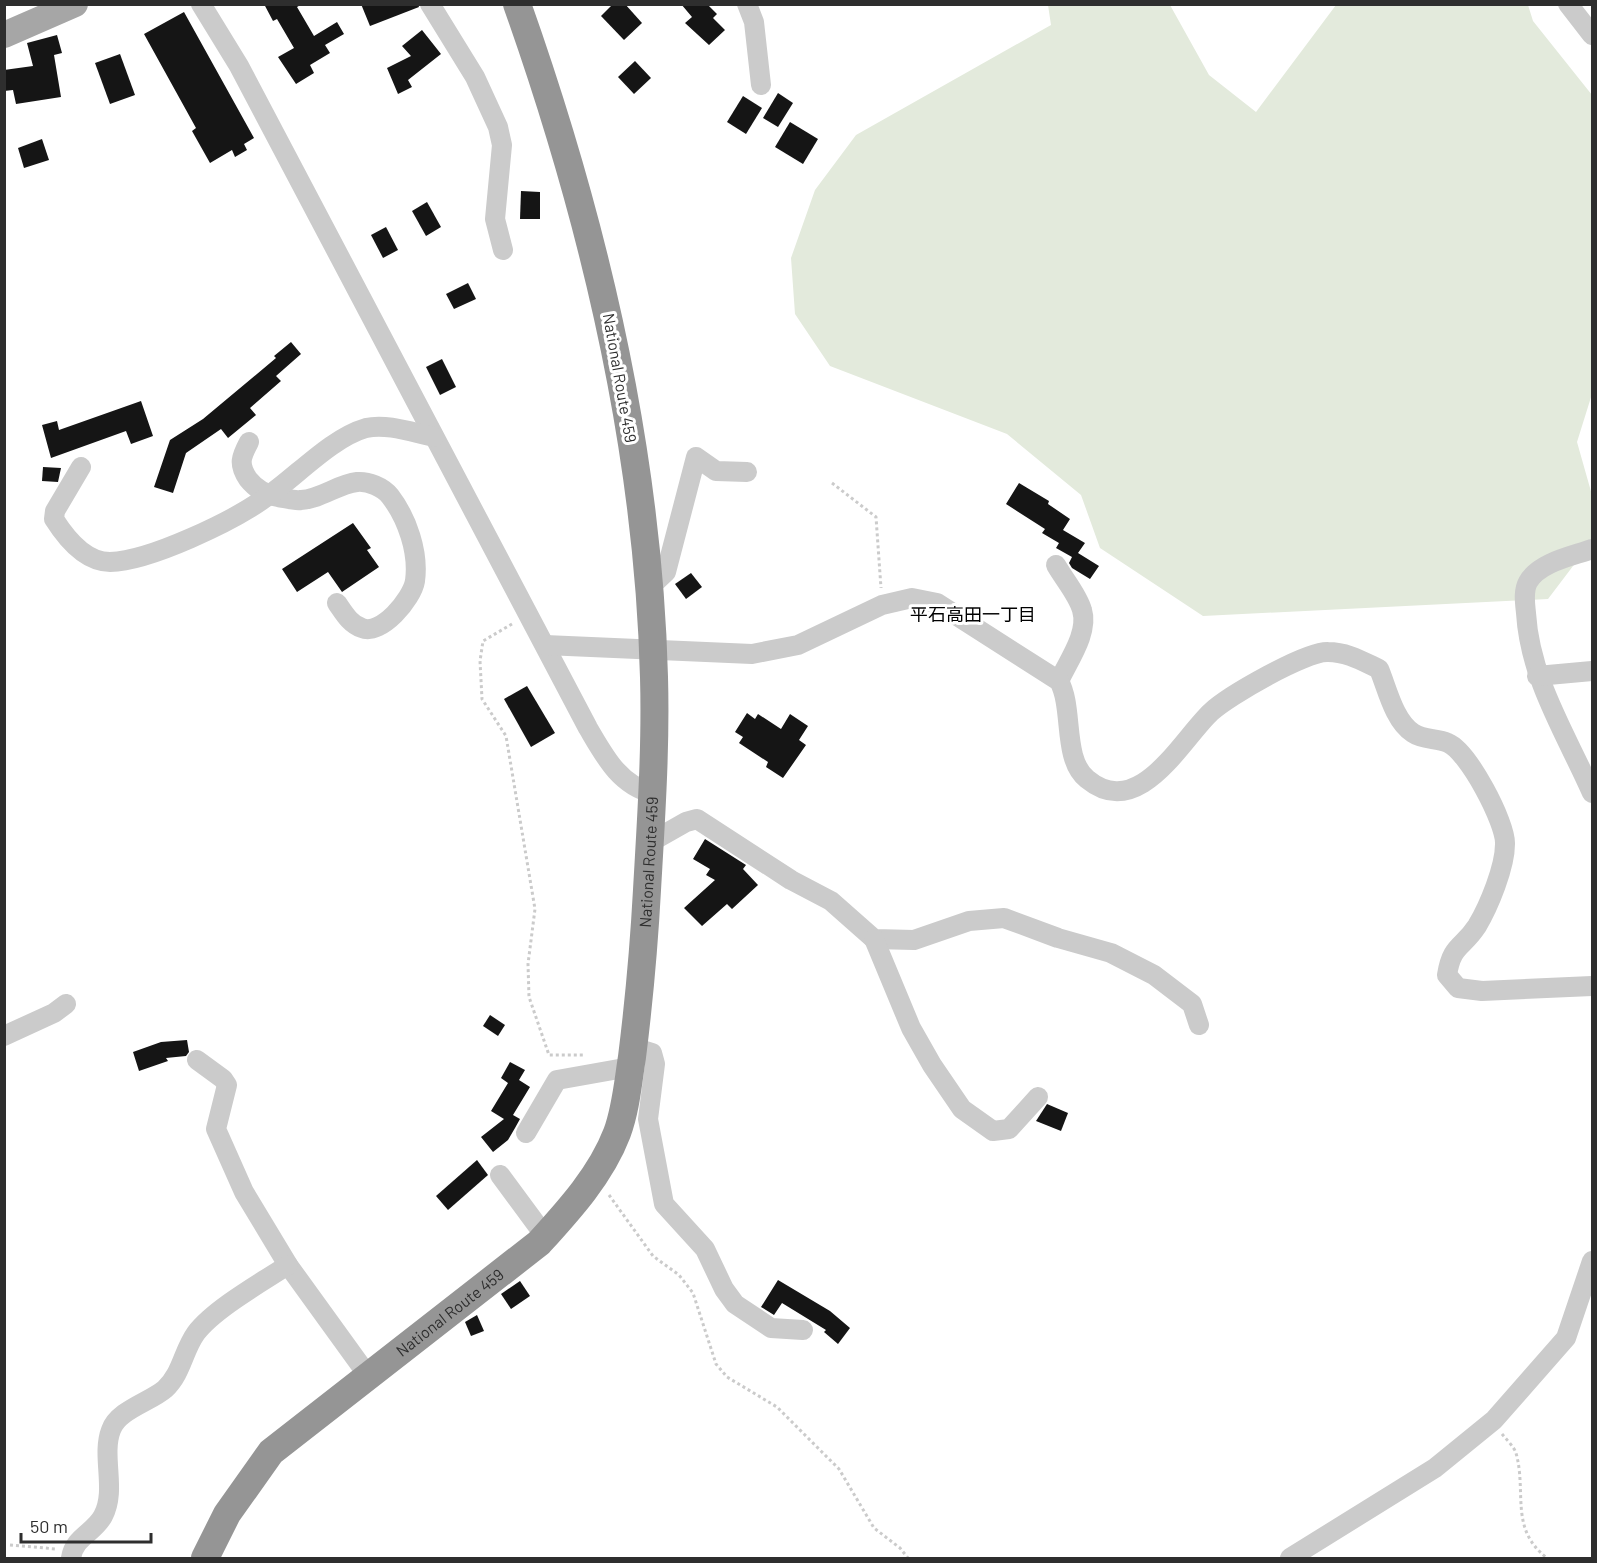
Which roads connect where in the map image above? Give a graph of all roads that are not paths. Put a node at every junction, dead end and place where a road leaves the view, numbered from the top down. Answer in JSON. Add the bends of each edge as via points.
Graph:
{"nodes":[{"id":1,"x":75,"y":4,"type":"edge"},
{"id":2,"x":201,"y":4,"type":"edge"},
{"id":3,"x":430,"y":4,"type":"edge"},
{"id":4,"x":517,"y":4,"type":"edge"},
{"id":5,"x":747,"y":4,"type":"edge"},
{"id":6,"x":1568,"y":4,"type":"edge"},
{"id":7,"x":4,"y":35,"type":"edge"},
{"id":8,"x":1593,"y":35,"type":"edge"},
{"id":9,"x":761,"y":85,"type":"dead end"},
{"id":10,"x":503,"y":250,"type":"dead end"},
{"id":11,"x":434,"y":437,"type":"junction"},
{"id":12,"x":249,"y":442,"type":"dead end"},
{"id":13,"x":81,"y":467,"type":"dead end"},
{"id":14,"x":747,"y":472,"type":"dead end"},
{"id":15,"x":268,"y":496,"type":"junction"},
{"id":16,"x":1593,"y":549,"type":"edge"},
{"id":17,"x":1056,"y":565,"type":"dead end"},
{"id":18,"x":649,"y":588,"type":"junction"},
{"id":19,"x":337,"y":603,"type":"dead end"},
{"id":20,"x":545,"y":645,"type":"junction"},
{"id":21,"x":652,"y":648,"type":"junction"},
{"id":22,"x":1593,"y":671,"type":"edge"},
{"id":23,"x":1537,"y":676,"type":"junction"},
{"id":24,"x":1059,"y":681,"type":"junction"},
{"id":25,"x":652,"y":793,"type":"junction"},
{"id":26,"x":1593,"y":794,"type":"edge"},
{"id":27,"x":650,"y":843,"type":"junction"},
{"id":28,"x":874,"y":939,"type":"junction"},
{"id":29,"x":1593,"y":986,"type":"edge"},
{"id":30,"x":66,"y":1004,"type":"dead end"},
{"id":31,"x":1199,"y":1025,"type":"dead end"},
{"id":32,"x":4,"y":1036,"type":"edge"},
{"id":33,"x":632,"y":1057,"type":"junction"},
{"id":34,"x":197,"y":1060,"type":"dead end"},
{"id":35,"x":1038,"y":1097,"type":"dead end"},
{"id":36,"x":526,"y":1133,"type":"dead end"},
{"id":37,"x":500,"y":1175,"type":"dead end"},
{"id":38,"x":545,"y":1236,"type":"junction"},
{"id":39,"x":1593,"y":1261,"type":"edge"},
{"id":40,"x":288,"y":1266,"type":"junction"},
{"id":41,"x":803,"y":1330,"type":"dead end"},
{"id":42,"x":369,"y":1377,"type":"junction"},
{"id":43,"x":72,"y":1555,"type":"edge"},
{"id":44,"x":205,"y":1558,"type":"edge"},
{"id":45,"x":1290,"y":1558,"type":"edge"}],
"edges":[{"from":1,"to":7,"type":"main road"},
{"from":2,"to":11,"type":"street","via":[[239,66]]},
{"from":3,"to":10,"type":"street","via":[[475,77],[498,127],[502,145],[495,219]]},
{"from":4,"to":18,"type":"highway","name":"National Route 459","via":[[594,247],[631,437]]},
{"from":5,"to":9,"type":"street","via":[[754,22]]},
{"from":6,"to":8,"type":"street"},
{"from":11,"to":15,"type":"street","via":[[382,427],[348,435]]},
{"from":11,"to":20,"type":"street"},
{"from":12,"to":15,"type":"street","via":[[240,459],[243,471]]},
{"from":13,"to":15,"type":"street","via":[[54,519],[74,546],[109,562],[155,552],[240,514]]},
{"from":14,"to":18,"type":"street","via":[[716,471],[696,457],[666,572]]},
{"from":15,"to":19,"type":"street","via":[[301,501],[358,482],[386,491],[402,511],[413,547],[415,582],[407,601],[394,616],[372,630],[350,621]]},
{"from":16,"to":23,"type":"street","via":[[1552,563],[1527,582],[1527,638]]},
{"from":17,"to":24,"type":"street","via":[[1082,610],[1083,623]]},
{"from":18,"to":21,"type":"highway","name":"National Route 459"},
{"from":20,"to":21,"type":"street"},
{"from":20,"to":25,"type":"street","via":[[608,761],[638,789]]},
{"from":21,"to":24,"type":"street","via":[[752,654],[798,645],[882,605],[912,597],[937,603]]},
{"from":21,"to":25,"type":"highway","name":"National Route 459"},
{"from":22,"to":23,"type":"street"},
{"from":23,"to":26,"type":"street"},
{"from":24,"to":29,"type":"street","via":[[1064,691],[1072,755],[1086,779],[1107,790],[1126,790],[1163,769],[1212,711],[1283,667],[1325,652],[1347,654],[1379,669],[1400,720],[1412,733],[1449,743],[1467,758],[1489,797],[1506,842],[1501,870],[1476,926],[1450,956],[1447,975],[1458,988],[1482,991]]},
{"from":25,"to":27,"type":"highway","name":"National Route 459"},
{"from":27,"to":28,"type":"street","via":[[697,819],[831,901]]},
{"from":27,"to":33,"type":"highway","name":"National Route 459"},
{"from":28,"to":31,"type":"street","via":[[914,940],[969,921],[1004,918],[1111,953],[1154,975],[1192,1004]]},
{"from":28,"to":35,"type":"street","via":[[911,1028],[962,1109],[993,1131],[1009,1129]]},
{"from":30,"to":32,"type":"street"},
{"from":33,"to":36,"type":"street","via":[[557,1080]]},
{"from":33,"to":38,"type":"highway","name":"National Route 459","via":[[617,1133],[572,1207]]},
{"from":33,"to":41,"type":"street","via":[[651,1053],[655,1064],[648,1119],[664,1204],[705,1249],[735,1304],[771,1328]]},
{"from":34,"to":40,"type":"street","via":[[227,1085],[216,1129],[243,1192]]},
{"from":37,"to":38,"type":"street"},
{"from":38,"to":42,"type":"highway","name":"National Route 459"},
{"from":39,"to":45,"type":"street","via":[[1566,1338],[1492,1422],[1435,1468]]},
{"from":40,"to":42,"type":"street"},
{"from":40,"to":43,"type":"street","via":[[202,1326],[189,1344],[181,1368],[164,1390],[117,1420],[109,1437],[103,1517],[75,1544]]},
{"from":42,"to":44,"type":"highway","name":"National Route 459","via":[[271,1452],[227,1514]]}]}
